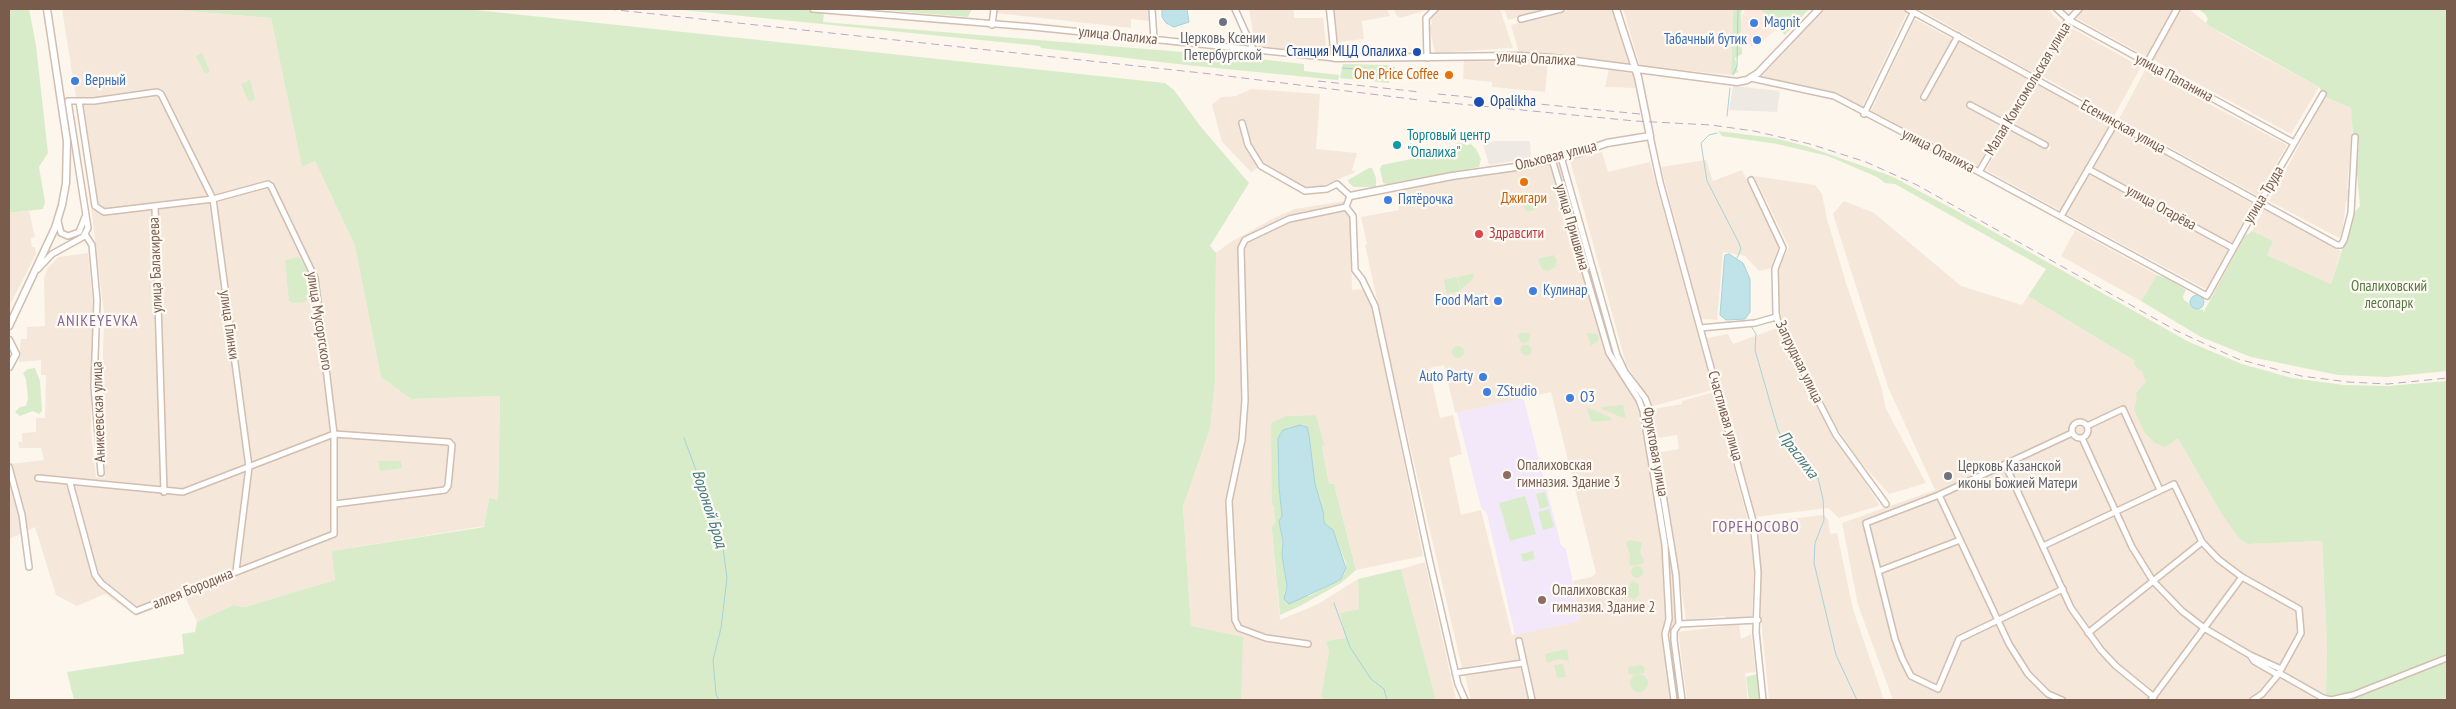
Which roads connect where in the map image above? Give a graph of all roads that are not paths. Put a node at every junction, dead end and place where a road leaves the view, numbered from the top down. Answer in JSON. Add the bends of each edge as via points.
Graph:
{"nodes":[{"id":1,"x":47,"y":9,"type":"edge"},
{"id":2,"x":813,"y":9,"type":"edge"},
{"id":3,"x":994,"y":9,"type":"edge"},
{"id":4,"x":1152,"y":9,"type":"edge"},
{"id":5,"x":1234,"y":9,"type":"edge"},
{"id":6,"x":1330,"y":9,"type":"edge"},
{"id":7,"x":1435,"y":9,"type":"edge"},
{"id":8,"x":1561,"y":9,"type":"edge"},
{"id":9,"x":1616,"y":9,"type":"edge"},
{"id":10,"x":1819,"y":9,"type":"edge"},
{"id":11,"x":1908,"y":9,"type":"edge"},
{"id":12,"x":2056,"y":9,"type":"edge"},
{"id":13,"x":2080,"y":9,"type":"edge"},
{"id":14,"x":2177,"y":9,"type":"edge"},
{"id":15,"x":1913,"y":13,"type":"junction"},
{"id":16,"x":1521,"y":20,"type":"dead end"},
{"id":17,"x":2069,"y":20,"type":"junction"},
{"id":18,"x":992,"y":25,"type":"junction"},
{"id":19,"x":1958,"y":36,"type":"junction"},
{"id":20,"x":1154,"y":40,"type":"junction"},
{"id":21,"x":1252,"y":49,"type":"junction"},
{"id":22,"x":1335,"y":58,"type":"junction"},
{"id":23,"x":1427,"y":58,"type":"junction"},
{"id":24,"x":2147,"y":63,"type":"junction"},
{"id":25,"x":1636,"y":70,"type":"junction"},
{"id":26,"x":1751,"y":78,"type":"junction"},
{"id":27,"x":2034,"y":78,"type":"junction"},
{"id":28,"x":2323,"y":94,"type":"dead end"},
{"id":29,"x":1924,"y":97,"type":"dead end"},
{"id":30,"x":79,"y":101,"type":"junction"},
{"id":31,"x":1970,"y":105,"type":"dead end"},
{"id":32,"x":1864,"y":114,"type":"junction"},
{"id":33,"x":1242,"y":123,"type":"dead end"},
{"id":34,"x":2114,"y":123,"type":"junction"},
{"id":35,"x":2007,"y":124,"type":"junction"},
{"id":36,"x":1650,"y":136,"type":"junction"},
{"id":37,"x":2355,"y":137,"type":"dead end"},
{"id":38,"x":2294,"y":143,"type":"junction"},
{"id":39,"x":2045,"y":145,"type":"dead end"},
{"id":40,"x":1561,"y":157,"type":"junction"},
{"id":41,"x":1552,"y":159,"type":"junction"},
{"id":42,"x":2088,"y":169,"type":"junction"},
{"id":43,"x":1979,"y":172,"type":"junction"},
{"id":44,"x":1751,"y":180,"type":"dead end"},
{"id":45,"x":1349,"y":198,"type":"junction"},
{"id":46,"x":213,"y":199,"type":"junction"},
{"id":47,"x":2260,"y":201,"type":"junction"},
{"id":48,"x":1346,"y":206,"type":"junction"},
{"id":49,"x":154,"y":207,"type":"junction"},
{"id":50,"x":85,"y":209,"type":"junction"},
{"id":51,"x":59,"y":216,"type":"junction"},
{"id":52,"x":2061,"y":216,"type":"junction"},
{"id":53,"x":85,"y":234,"type":"junction"},
{"id":54,"x":2233,"y":248,"type":"junction"},
{"id":55,"x":32,"y":280,"type":"junction"},
{"id":56,"x":2208,"y":296,"type":"joint"},
{"id":57,"x":1776,"y":318,"type":"junction"},
{"id":58,"x":9,"y":326,"type":"edge"},
{"id":59,"x":1700,"y":328,"type":"junction"},
{"id":60,"x":9,"y":334,"type":"edge"},
{"id":61,"x":11,"y":342,"type":"edge"},
{"id":62,"x":9,"y":367,"type":"edge"},
{"id":63,"x":2087,"y":426,"type":"junction"},
{"id":64,"x":2072,"y":433,"type":"junction"},
{"id":65,"x":334,"y":434,"type":"junction"},
{"id":66,"x":2082,"y":438,"type":"junction"},
{"id":67,"x":2005,"y":464,"type":"junction"},
{"id":68,"x":9,"y":467,"type":"edge"},
{"id":69,"x":249,"y":467,"type":"junction"},
{"id":70,"x":101,"y":473,"type":"dead end"},
{"id":71,"x":38,"y":478,"type":"dead end"},
{"id":72,"x":70,"y":483,"type":"junction"},
{"id":73,"x":2160,"y":490,"type":"junction"},
{"id":74,"x":164,"y":492,"type":"junction"},
{"id":75,"x":1939,"y":495,"type":"junction"},
{"id":76,"x":335,"y":504,"type":"junction"},
{"id":77,"x":1886,"y":504,"type":"dead end"},
{"id":78,"x":2116,"y":511,"type":"junction"},
{"id":79,"x":1960,"y":540,"type":"junction"},
{"id":80,"x":2202,"y":542,"type":"junction"},
{"id":81,"x":2043,"y":546,"type":"junction"},
{"id":82,"x":29,"y":567,"type":"dead end"},
{"id":83,"x":236,"y":571,"type":"junction"},
{"id":84,"x":1879,"y":571,"type":"junction"},
{"id":85,"x":2242,"y":577,"type":"junction"},
{"id":86,"x":2153,"y":581,"type":"junction"},
{"id":87,"x":2063,"y":589,"type":"junction"},
{"id":88,"x":1758,"y":620,"type":"junction"},
{"id":89,"x":1998,"y":620,"type":"junction"},
{"id":90,"x":1679,"y":624,"type":"junction"},
{"id":91,"x":2204,"y":628,"type":"junction"},
{"id":92,"x":2088,"y":633,"type":"junction"},
{"id":93,"x":1519,"y":641,"type":"dead end"},
{"id":94,"x":1308,"y":644,"type":"dead end"},
{"id":95,"x":2447,"y":658,"type":"edge"},
{"id":96,"x":1523,"y":663,"type":"junction"},
{"id":97,"x":1455,"y":672,"type":"junction"},
{"id":98,"x":2279,"y":672,"type":"junction"},
{"id":99,"x":2153,"y":698,"type":"edge"},
{"id":100,"x":1464,"y":700,"type":"edge"},
{"id":101,"x":1532,"y":700,"type":"edge"},
{"id":102,"x":1674,"y":700,"type":"edge"},
{"id":103,"x":1682,"y":700,"type":"edge"},
{"id":104,"x":1763,"y":700,"type":"edge"},
{"id":105,"x":2062,"y":700,"type":"edge"},
{"id":106,"x":2254,"y":700,"type":"edge"}],
"edges":[{"from":1,"to":51,"type":"street","via":[[67,156],[66,183]]},
{"from":2,"to":18,"type":"street","name":"улица Опалиха"},
{"from":3,"to":18,"type":"street"},
{"from":4,"to":20,"type":"street"},
{"from":5,"to":21,"type":"street"},
{"from":6,"to":22,"type":"street"},
{"from":7,"to":23,"type":"street","via":[[1426,18]]},
{"from":8,"to":16,"type":"street"},
{"from":9,"to":25,"type":"street"},
{"from":10,"to":26,"type":"street"},
{"from":11,"to":15,"type":"street","name":"Есенинская улица"},
{"from":12,"to":17,"type":"street","name":"улица Папанина"},
{"from":13,"to":17,"type":"street","name":"Малая Комсомольская улица"},
{"from":14,"to":24,"type":"street"},
{"from":15,"to":19,"type":"street","name":"Есенинская улица"},
{"from":15,"to":32,"type":"street"},
{"from":17,"to":24,"type":"street","name":"улица Папанина"},
{"from":17,"to":27,"type":"street","name":"Малая Комсомольская улица"},
{"from":18,"to":20,"type":"street","name":"улица Опалиха"},
{"from":19,"to":27,"type":"street","name":"Есенинская улица"},
{"from":19,"to":29,"type":"street"},
{"from":20,"to":21,"type":"street","name":"улица Опалиха"},
{"from":21,"to":22,"type":"street","name":"улица Опалиха"},
{"from":22,"to":23,"type":"street","name":"улица Опалиха"},
{"from":23,"to":25,"type":"street","name":"улица Опалиха","via":[[1544,58]]},
{"from":24,"to":38,"type":"street","name":"улица Папанина"},
{"from":25,"to":26,"type":"street","name":"улица Опалиха","via":[[1737,82]]},
{"from":25,"to":36,"type":"street"},
{"from":26,"to":32,"type":"street","name":"улица Опалиха","via":[[1834,96]]},
{"from":27,"to":34,"type":"street","name":"Есенинская улица"},
{"from":27,"to":35,"type":"street","name":"Малая Комсомольская улица"},
{"from":28,"to":38,"type":"street","name":"улица Труда"},
{"from":30,"to":46,"type":"street","name":"улица Глинки","via":[[157,92],[164,96]]},
{"from":30,"to":49,"type":"street","name":"улица Балакирева","via":[[95,206],[104,212]]},
{"from":30,"to":50,"type":"street","name":"Аникеевская улица","via":[[68,101]]},
{"from":31,"to":35,"type":"street"},
{"from":32,"to":43,"type":"street","name":"улица Опалиха"},
{"from":33,"to":45,"type":"street","via":[[1248,145],[1266,170],[1305,192],[1337,184]]},
{"from":34,"to":42,"type":"street"},
{"from":34,"to":47,"type":"street","name":"Есенинская улица"},
{"from":35,"to":39,"type":"street"},
{"from":35,"to":43,"type":"street","name":"Малая Комсомольская улица"},
{"from":36,"to":40,"type":"street","name":"Ольховая улица","via":[[1607,143]]},
{"from":36,"to":59,"type":"street","name":"Счастливая улица"},
{"from":37,"to":47,"type":"street","name":"Есенинская улица","via":[[2351,213],[2341,245]]},
{"from":38,"to":47,"type":"street","name":"улица Труда"},
{"from":40,"to":41,"type":"street","name":"Ольховая улица"},
{"from":40,"to":90,"type":"street","name":"Фруктовая улица","via":[[1617,355],[1649,408],[1676,574]]},
{"from":41,"to":45,"type":"street","name":"Ольховая улица"},
{"from":41,"to":102,"type":"street","name":"улица Пришвина","via":[[1609,353],[1644,411],[1666,553],[1669,619],[1665,634]]},
{"from":42,"to":52,"type":"street"},
{"from":42,"to":54,"type":"street","name":"улица Огарёва"},
{"from":43,"to":52,"type":"street","name":"улица Опалиха"},
{"from":44,"to":57,"type":"street","name":"Запрудная улица","via":[[1784,248],[1775,269]]},
{"from":45,"to":48,"type":"street"},
{"from":46,"to":49,"type":"street"},
{"from":46,"to":65,"type":"street","name":"улица Мусоргского","via":[[268,184],[272,186],[316,278]]},
{"from":46,"to":69,"type":"street","name":"улица Глинки"},
{"from":47,"to":54,"type":"street","name":"улица Труда"},
{"from":48,"to":94,"type":"street","via":[[1273,225],[1245,240],[1241,248],[1245,400],[1242,440],[1229,501],[1235,620],[1239,628],[1266,638]]},
{"from":48,"to":97,"type":"street","via":[[1354,216],[1355,270],[1375,306]]},
{"from":49,"to":74,"type":"street","name":"улица Балакирева"},
{"from":50,"to":51,"type":"street","via":[[82,228],[72,236],[61,233]]},
{"from":50,"to":53,"type":"street","name":"Аникеевская улица","via":[[88,228]]},
{"from":51,"to":55,"type":"street"},
{"from":52,"to":56,"type":"street","name":"улица Опалиха"},
{"from":53,"to":55,"type":"street","via":[[46,259]]},
{"from":53,"to":70,"type":"street","name":"Аникеевская улица","via":[[92,246],[97,300],[94,386]]},
{"from":54,"to":56,"type":"street","name":"улица Труда"},
{"from":55,"to":58,"type":"street"},
{"from":57,"to":59,"type":"street"},
{"from":57,"to":77,"type":"street","name":"Запрудная улица","via":[[1836,435]]},
{"from":59,"to":88,"type":"street","name":"Счастливая улица","via":[[1753,521]]},
{"from":60,"to":61,"type":"street"},
{"from":61,"to":62,"type":"street","via":[[16,354]]},
{"from":63,"to":64,"type":"street","via":[[2078,422],[2071,428]]},
{"from":63,"to":66,"type":"street","via":[[2088,431]]},
{"from":63,"to":73,"type":"street","via":[[2123,409]]},
{"from":64,"to":66,"type":"street","via":[[2078,439]]},
{"from":64,"to":67,"type":"street"},
{"from":65,"to":69,"type":"street"},
{"from":65,"to":76,"type":"street","name":"улица Мусоргского"},
{"from":65,"to":76,"type":"street","via":[[449,442],[452,446],[445,490]]},
{"from":66,"to":78,"type":"street"},
{"from":67,"to":75,"type":"street"},
{"from":67,"to":81,"type":"street"},
{"from":68,"to":82,"type":"street","via":[[22,515]]},
{"from":69,"to":74,"type":"street","via":[[189,490]]},
{"from":69,"to":83,"type":"street","name":"улица Глинки"},
{"from":71,"to":72,"type":"street"},
{"from":72,"to":74,"type":"street"},
{"from":72,"to":83,"type":"street","name":"аллея Бородина","via":[[95,576],[136,611]]},
{"from":73,"to":78,"type":"street"},
{"from":73,"to":80,"type":"street","via":[[2174,484]]},
{"from":75,"to":79,"type":"street"},
{"from":75,"to":84,"type":"street","via":[[1866,523]]},
{"from":76,"to":83,"type":"street","name":"аллея Бородина","via":[[334,534]]},
{"from":78,"to":81,"type":"street"},
{"from":78,"to":86,"type":"street","via":[[2132,547]]},
{"from":79,"to":84,"type":"street"},
{"from":79,"to":89,"type":"street"},
{"from":80,"to":85,"type":"street"},
{"from":80,"to":86,"type":"street"},
{"from":81,"to":87,"type":"street"},
{"from":84,"to":89,"type":"street","via":[[1895,639],[1912,676],[1923,683],[1938,689],[1960,639]]},
{"from":85,"to":91,"type":"street"},
{"from":85,"to":98,"type":"street","via":[[2300,609],[2301,633]]},
{"from":86,"to":91,"type":"street","via":[[2182,612]]},
{"from":86,"to":92,"type":"street"},
{"from":87,"to":89,"type":"street"},
{"from":87,"to":92,"type":"street"},
{"from":88,"to":90,"type":"street"},
{"from":88,"to":104,"type":"street","name":"Счастливая улица","via":[[1756,632]]},
{"from":89,"to":105,"type":"street","via":[[2028,674],[2048,694]]},
{"from":90,"to":103,"type":"street","name":"Фруктовая улица","via":[[1674,631],[1674,640]]},
{"from":91,"to":98,"type":"street","via":[[2250,655],[2254,661]]},
{"from":91,"to":99,"type":"street"},
{"from":92,"to":99,"type":"street","via":[[2116,666]]},
{"from":93,"to":96,"type":"street"},
{"from":95,"to":98,"type":"street","via":[[2353,696],[2331,700]]},
{"from":96,"to":97,"type":"street"},
{"from":96,"to":101,"type":"street"},
{"from":97,"to":100,"type":"street"},
{"from":98,"to":106,"type":"street"}]}
